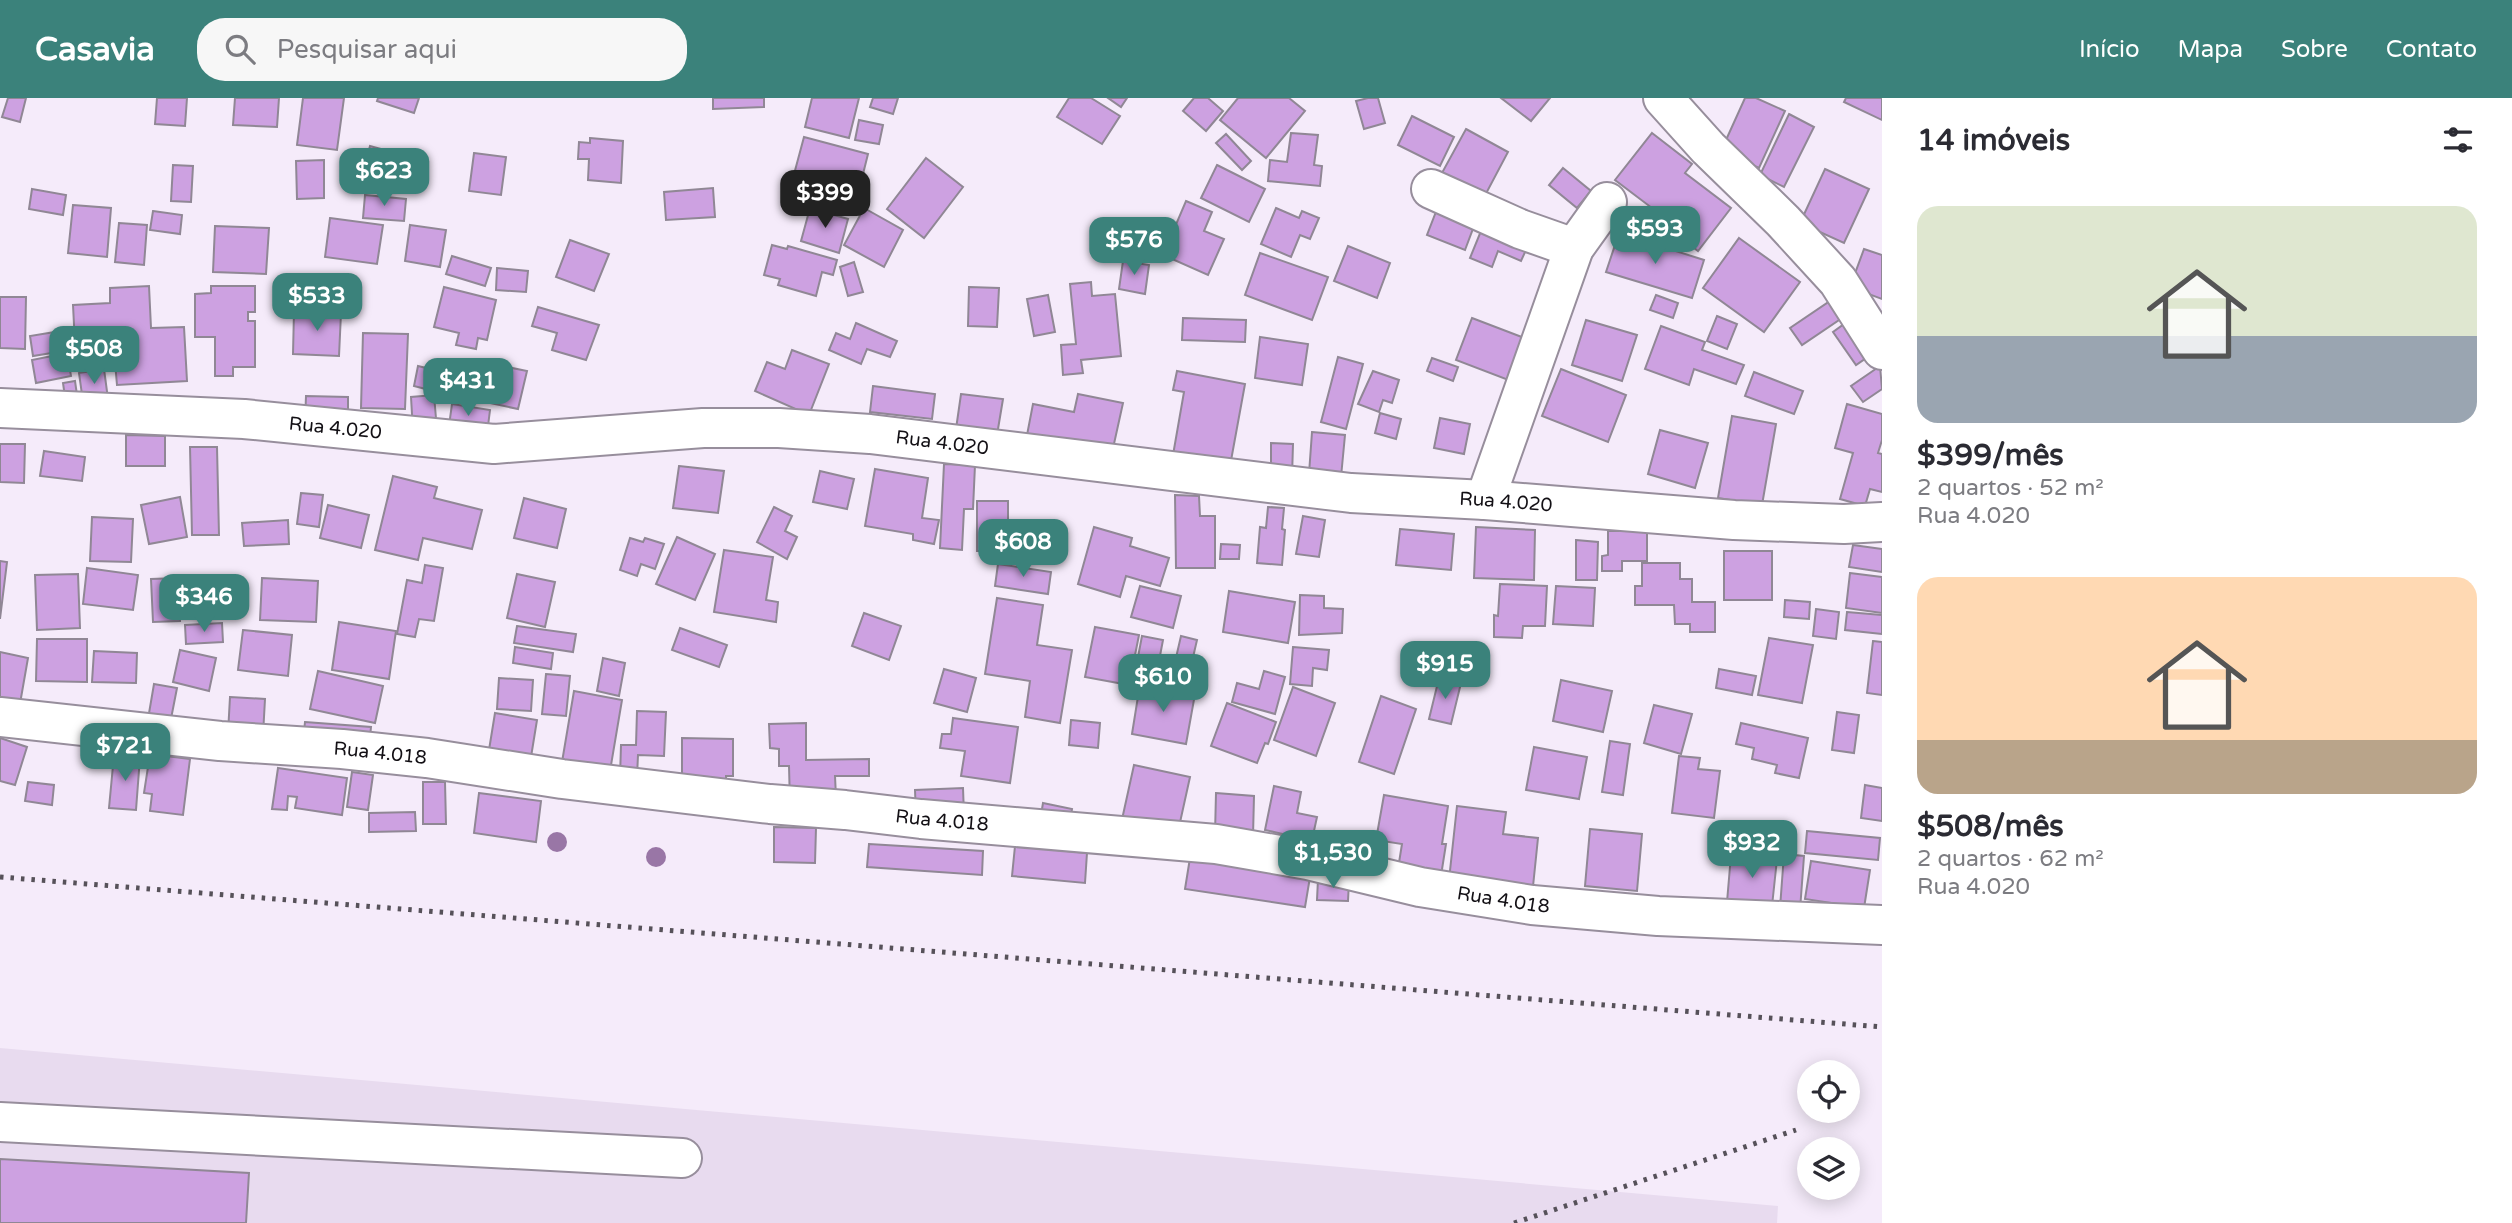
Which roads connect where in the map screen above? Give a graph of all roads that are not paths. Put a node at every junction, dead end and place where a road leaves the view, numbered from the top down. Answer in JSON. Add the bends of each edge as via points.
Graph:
{"nodes":[{"id":1,"x":1662,"y":98,"type":"edge"},
{"id":2,"x":1431,"y":190,"type":"dead end"},
{"id":3,"x":1606,"y":202,"type":"dead end"},
{"id":4,"x":1574,"y":248,"type":"junction"},
{"id":5,"x":1882,"y":350,"type":"edge"},
{"id":6,"x":0,"y":408,"type":"edge"},
{"id":7,"x":1485,"y":500,"type":"junction"},
{"id":8,"x":1882,"y":522,"type":"edge"},
{"id":9,"x":0,"y":717,"type":"edge"},
{"id":10,"x":1882,"y":925,"type":"edge"},
{"id":11,"x":0,"y":1122,"type":"edge"},
{"id":12,"x":682,"y":1158,"type":"dead end"}],
"edges":[{"from":1,"to":5,"type":"street","via":[[1838,281]]},
{"from":2,"to":4,"type":"street"},
{"from":3,"to":4,"type":"street"},
{"from":4,"to":7,"type":"street"},
{"from":6,"to":7,"type":"street","name":"Rua 4.020","via":[[244,419],[494,444],[703,428],[779,428],[870,434],[1351,493]]},
{"from":7,"to":8,"type":"street","name":"Rua 4.020","via":[[1734,520]]},
{"from":9,"to":10,"type":"street","name":"Rua 4.018","via":[[427,758],[770,804],[1216,844],[1420,887],[1532,905],[1658,916]]},
{"from":11,"to":12,"type":"street"}]}
